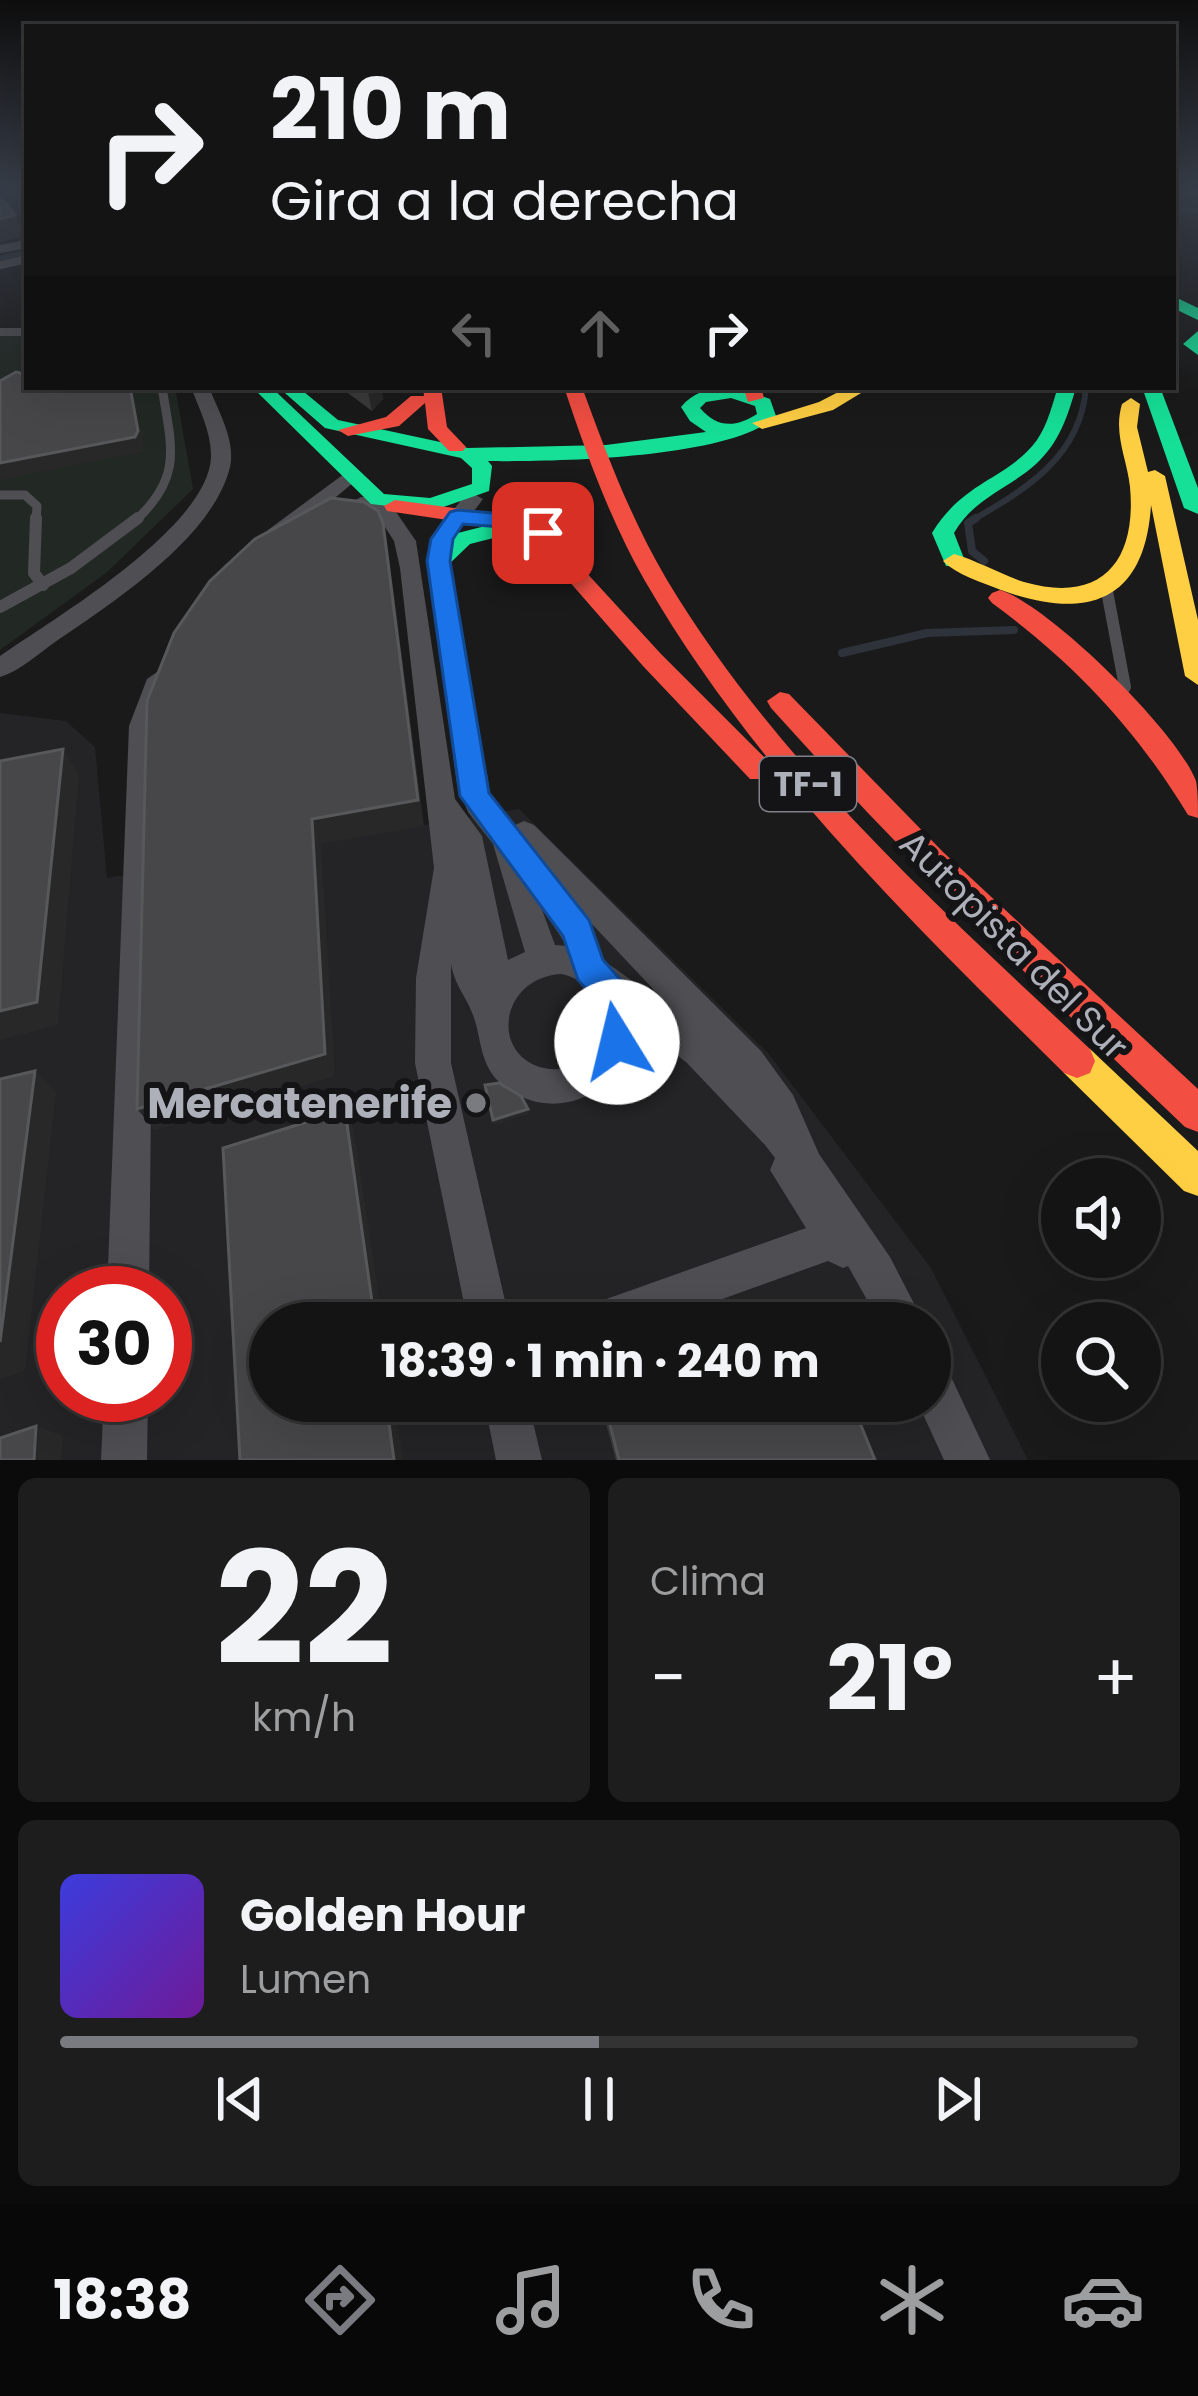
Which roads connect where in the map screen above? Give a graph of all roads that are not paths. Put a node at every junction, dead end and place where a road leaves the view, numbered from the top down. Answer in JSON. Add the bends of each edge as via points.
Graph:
{"nodes":[{"id":1,"x":162,"y":390,"type":"edge"},
{"id":2,"x":201,"y":390,"type":"edge"},
{"id":3,"x":264,"y":390,"type":"edge"},
{"id":4,"x":290,"y":390,"type":"edge"},
{"id":5,"x":574,"y":390,"type":"edge"},
{"id":6,"x":600,"y":390,"type":"edge"},
{"id":7,"x":722,"y":390,"type":"edge"},
{"id":8,"x":726,"y":390,"type":"edge"},
{"id":9,"x":1066,"y":390,"type":"edge"},
{"id":10,"x":423,"y":391,"type":"edge"},
{"id":11,"x":851,"y":392,"type":"edge"},
{"id":12,"x":1135,"y":393,"type":"edge"},
{"id":13,"x":754,"y":408,"type":"edge"},
{"id":14,"x":695,"y":419,"type":"junction"},
{"id":15,"x":336,"y":438,"type":"junction"},
{"id":16,"x":392,"y":438,"type":"junction"},
{"id":17,"x":669,"y":442,"type":"junction"},
{"id":18,"x":462,"y":450,"type":"junction"},
{"id":19,"x":527,"y":455,"type":"junction"},
{"id":20,"x":352,"y":474,"type":"junction"},
{"id":21,"x":482,"y":487,"type":"junction"},
{"id":22,"x":0,"y":495,"type":"edge"},
{"id":23,"x":388,"y":510,"type":"junction"},
{"id":24,"x":311,"y":512,"type":"junction"},
{"id":25,"x":457,"y":517,"type":"junction"},
{"id":26,"x":655,"y":518,"type":"dead end"},
{"id":27,"x":1198,"y":518,"type":"edge"},
{"id":28,"x":259,"y":551,"type":"edge"},
{"id":29,"x":439,"y":561,"type":"junction"},
{"id":30,"x":954,"y":562,"type":"junction"},
{"id":31,"x":569,"y":566,"type":"junction"},
{"id":32,"x":43,"y":585,"type":"junction"},
{"id":33,"x":1107,"y":591,"type":"junction"},
{"id":34,"x":0,"y":608,"type":"edge"},
{"id":35,"x":169,"y":656,"type":"edge"},
{"id":36,"x":0,"y":668,"type":"edge"},
{"id":37,"x":761,"y":676,"type":"dead end"},
{"id":38,"x":1198,"y":676,"type":"edge"},
{"id":39,"x":1128,"y":699,"type":"junction"},
{"id":40,"x":472,"y":767,"type":"junction"},
{"id":41,"x":442,"y":805,"type":"junction"},
{"id":42,"x":1198,"y":808,"type":"edge"},
{"id":43,"x":499,"y":830,"type":"junction"},
{"id":44,"x":449,"y":868,"type":"junction"},
{"id":45,"x":938,"y":925,"type":"junction"},
{"id":46,"x":548,"y":962,"type":"junction"},
{"id":47,"x":598,"y":976,"type":"junction"},
{"id":48,"x":494,"y":1002,"type":"junction"},
{"id":49,"x":1198,"y":1114,"type":"edge"},
{"id":50,"x":795,"y":1162,"type":"junction"},
{"id":51,"x":1198,"y":1177,"type":"edge"},
{"id":52,"x":835,"y":1238,"type":"junction"},
{"id":53,"x":129,"y":1266,"type":"edge"},
{"id":54,"x":484,"y":1302,"type":"edge"},
{"id":55,"x":657,"y":1302,"type":"edge"},
{"id":56,"x":887,"y":1302,"type":"edge"},
{"id":57,"x":892,"y":1302,"type":"edge"},
{"id":58,"x":125,"y":1422,"type":"edge"},
{"id":59,"x":511,"y":1422,"type":"edge"},
{"id":60,"x":950,"y":1422,"type":"edge"},
{"id":61,"x":124,"y":1460,"type":"edge"},
{"id":62,"x":519,"y":1460,"type":"edge"},
{"id":63,"x":967,"y":1460,"type":"edge"}],
"edges":[{"from":1,"to":32,"type":"lane","via":[[171,463],[157,496],[128,527]]},
{"from":2,"to":36,"type":"street","via":[[221,445],[203,508],[158,552]]},
{"from":3,"to":15,"type":"main road"},
{"from":4,"to":15,"type":"main road"},
{"from":5,"to":45,"type":"main road","name":"Autopista del Sur","number":"TF-1","via":[[624,520],[723,682]]},
{"from":6,"to":26,"type":"main road"},
{"from":7,"to":14,"type":"main road","via":[[693,402]]},
{"from":8,"to":13,"type":"main road"},
{"from":9,"to":30,"type":"main road","via":[[1042,452],[950,514],[943,533]]},
{"from":10,"to":15,"type":"main road","via":[[392,422]]},
{"from":10,"to":16,"type":"main road","via":[[418,410]]},
{"from":10,"to":18,"type":"main road","via":[[439,429]]},
{"from":11,"to":13,"type":"main road","via":[[826,406]]},
{"from":12,"to":27,"type":"main road"},
{"from":12,"to":33,"type":"main road","via":[[1124,420],[1141,522],[1129,572]]},
{"from":12,"to":38,"type":"main road"},
{"from":13,"to":14,"type":"main road","via":[[714,428]]},
{"from":13,"to":17,"type":"main road","via":[[703,441]]},
{"from":14,"to":17,"type":"main road","via":[[692,430]]},
{"from":15,"to":16,"type":"main road"},
{"from":15,"to":20,"type":"main road"},
{"from":15,"to":24,"type":"street"},
{"from":16,"to":18,"type":"main road"},
{"from":16,"to":20,"type":"main road"},
{"from":17,"to":19,"type":"main road"},
{"from":18,"to":19,"type":"main road"},
{"from":18,"to":21,"type":"main road","via":[[482,466]]},
{"from":19,"to":21,"type":"main road"},
{"from":20,"to":23,"type":"main road"},
{"from":20,"to":24,"type":"street"},
{"from":21,"to":23,"type":"main road","via":[[448,502]]},
{"from":21,"to":25,"type":"street"},
{"from":22,"to":32,"type":"lane","via":[[25,495],[37,506],[34,573]]},
{"from":23,"to":24,"type":"street"},
{"from":23,"to":25,"type":"main road"},
{"from":23,"to":41,"type":"street","via":[[408,550]]},
{"from":24,"to":28,"type":"street"},
{"from":25,"to":29,"type":"street"},
{"from":25,"to":31,"type":"main road","via":[[536,529]]},
{"from":29,"to":31,"type":"main road","via":[[463,539],[502,528],[533,536]]},
{"from":29,"to":40,"type":"street"},
{"from":30,"to":33,"type":"main road","via":[[1009,591],[1045,599]]},
{"from":30,"to":39,"type":"main road"},
{"from":31,"to":45,"type":"main road","via":[[889,904]]},
{"from":32,"to":34,"type":"lane"},
{"from":33,"to":39,"type":"lane"},
{"from":35,"to":53,"type":"street","via":[[142,725]]},
{"from":37,"to":49,"type":"main road","name":"Autopista del Sur","number":"TF-1","via":[[1002,933]]},
{"from":39,"to":42,"type":"main road"},
{"from":40,"to":43,"type":"street","via":[[475,796]]},
{"from":40,"to":50,"type":"street","via":[[499,808],[748,1063],[780,1108]]},
{"from":41,"to":44,"type":"street"},
{"from":41,"to":48,"type":"street","via":[[466,836]]},
{"from":43,"to":46,"type":"street"},
{"from":43,"to":47,"type":"street","via":[[578,930]]},
{"from":44,"to":48,"type":"street","via":[[472,986]]},
{"from":44,"to":54,"type":"street","via":[[433,978],[433,1063]]},
{"from":45,"to":51,"type":"main road","name":"Autopista del Sur","number":"TF-1"},
{"from":46,"to":47,"type":"street"},
{"from":46,"to":48,"type":"street","via":[[528,967]]},
{"from":47,"to":48,"type":"street","via":[[617,1000],[617,1042],[605,1062],[566,1084],[544,1084],[506,1066],[488,1031]]},
{"from":47,"to":50,"type":"street","via":[[645,1006],[758,1107]]},
{"from":50,"to":52,"type":"street"},
{"from":50,"to":57,"type":"street","via":[[859,1238]]},
{"from":52,"to":55,"type":"street"},
{"from":52,"to":56,"type":"street"},
{"from":58,"to":61,"type":"street"},
{"from":59,"to":62,"type":"street"},
{"from":60,"to":63,"type":"street"}]}
